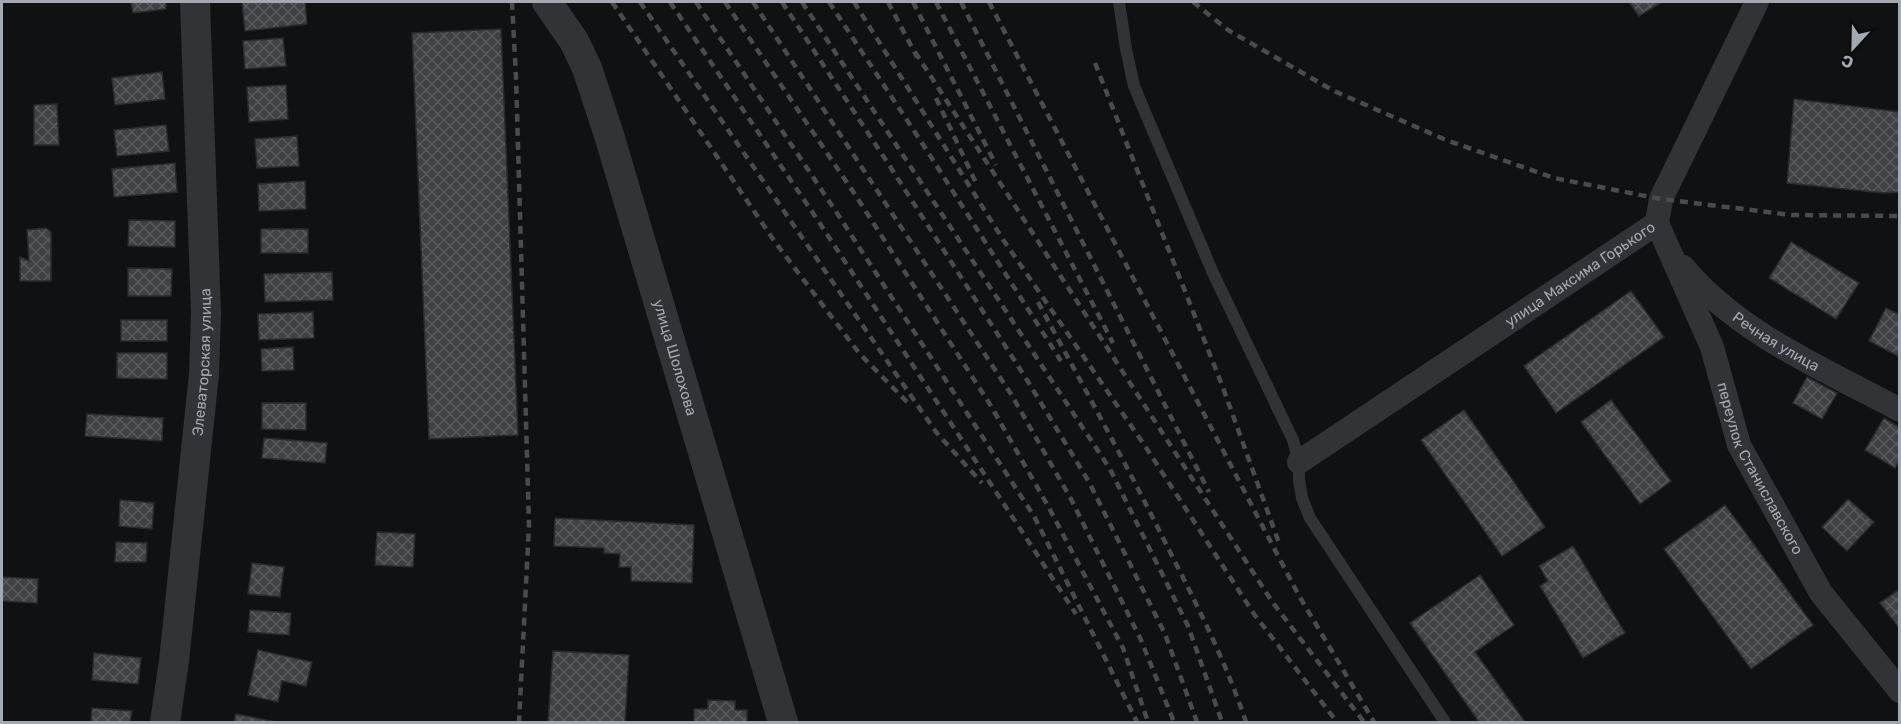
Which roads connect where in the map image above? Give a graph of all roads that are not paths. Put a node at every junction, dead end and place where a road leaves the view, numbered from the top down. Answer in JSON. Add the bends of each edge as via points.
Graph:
{"nodes":[{"id":1,"x":195,"y":2,"type":"edge"},
{"id":2,"x":548,"y":2,"type":"edge"},
{"id":3,"x":1119,"y":2,"type":"edge"},
{"id":4,"x":1757,"y":2,"type":"edge"},
{"id":5,"x":1657,"y":223,"type":"junction"},
{"id":6,"x":1670,"y":252,"type":"junction"},
{"id":7,"x":1899,"y":410,"type":"edge"},
{"id":8,"x":1299,"y":462,"type":"junction"},
{"id":9,"x":1899,"y":692,"type":"edge"},
{"id":10,"x":165,"y":723,"type":"edge"},
{"id":11,"x":783,"y":723,"type":"edge"},
{"id":12,"x":1445,"y":723,"type":"edge"}],
"edges":[{"from":1,"to":10,"type":"street","name":"Элеваторская улица","via":[[206,313],[204,374]]},
{"from":2,"to":11,"type":"street","name":"улица Шолохова","via":[[579,50],[609,135]]},
{"from":3,"to":8,"type":"lane","via":[[1134,86],[1213,273],[1293,440]]},
{"from":4,"to":5,"type":"street","name":"улица Максима Горького","via":[[1661,199]]},
{"from":5,"to":6,"type":"street","name":"переулок Станиславского"},
{"from":5,"to":8,"type":"street","name":"улица Максима Горького"},
{"from":6,"to":7,"type":"street","name":"Речная улица","via":[[1693,279],[1754,330]]},
{"from":6,"to":9,"type":"street","name":"переулок Станиславского","via":[[1712,347],[1739,445],[1821,593]]},
{"from":8,"to":12,"type":"lane","via":[[1302,498],[1310,518]]}]}
